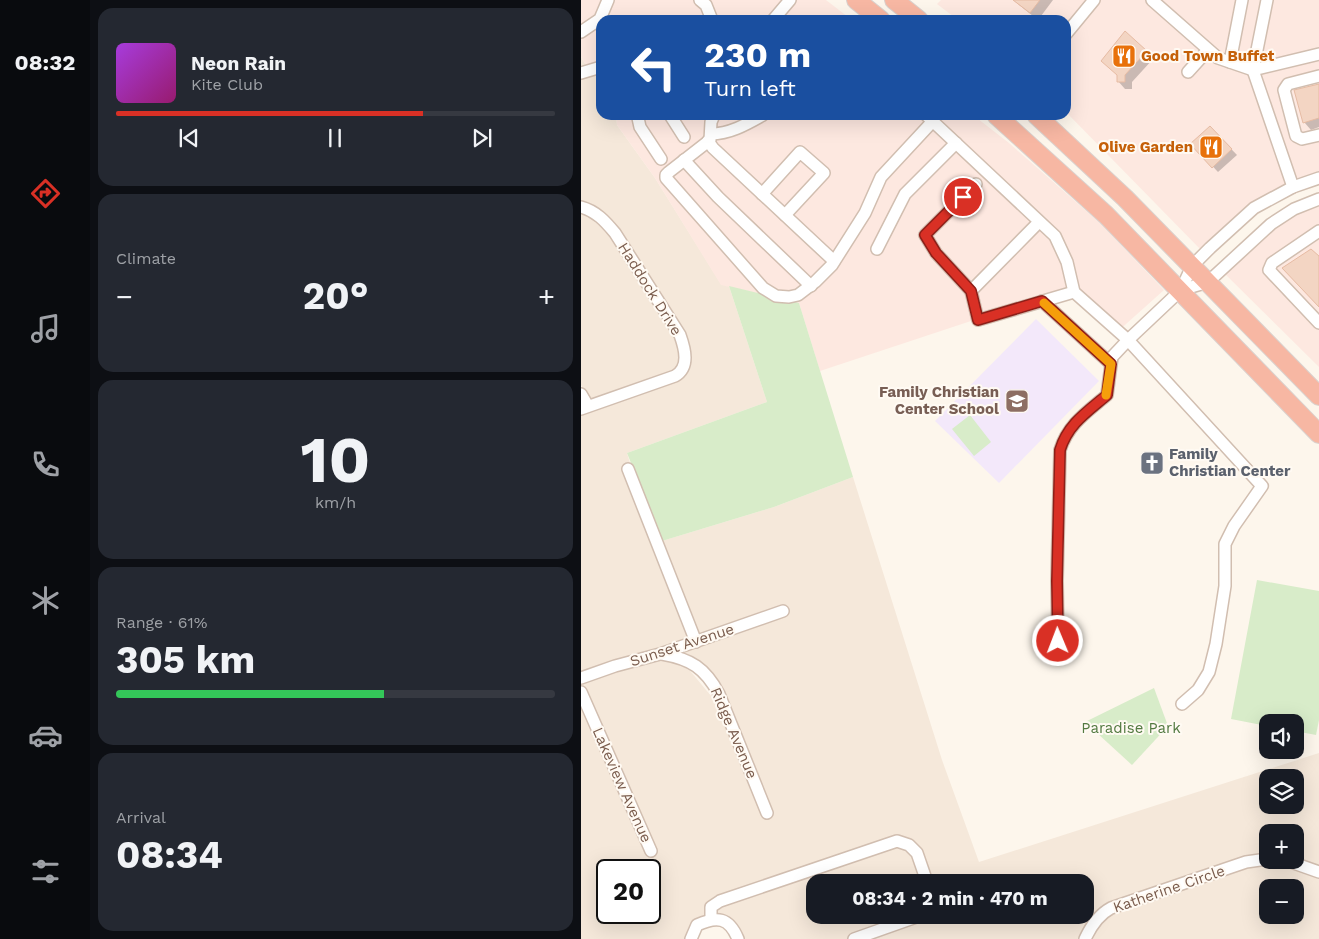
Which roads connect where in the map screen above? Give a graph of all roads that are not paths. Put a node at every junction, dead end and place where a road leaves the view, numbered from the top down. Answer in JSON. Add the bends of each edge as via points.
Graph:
{"nodes":[{"id":1,"x":608,"y":0,"type":"edge"},
{"id":2,"x":701,"y":0,"type":"edge"},
{"id":3,"x":790,"y":0,"type":"edge"},
{"id":4,"x":856,"y":0,"type":"edge"},
{"id":5,"x":879,"y":0,"type":"edge"},
{"id":6,"x":894,"y":0,"type":"edge"},
{"id":7,"x":1094,"y":0,"type":"edge"},
{"id":8,"x":1152,"y":0,"type":"edge"},
{"id":9,"x":1242,"y":0,"type":"edge"},
{"id":10,"x":1267,"y":0,"type":"edge"},
{"id":11,"x":602,"y":15,"type":"edge"},
{"id":12,"x":710,"y":15,"type":"edge"},
{"id":13,"x":777,"y":15,"type":"edge"},
{"id":14,"x":875,"y":15,"type":"edge"},
{"id":15,"x":898,"y":15,"type":"edge"},
{"id":16,"x":913,"y":15,"type":"edge"},
{"id":17,"x":596,"y":22,"type":"edge"},
{"id":18,"x":1071,"y":28,"type":"edge"},
{"id":19,"x":581,"y":32,"type":"edge"},
{"id":20,"x":1208,"y":50,"type":"junction"},
{"id":21,"x":1319,"y":54,"type":"edge"},
{"id":22,"x":1305,"y":58,"type":"junction"},
{"id":23,"x":1230,"y":62,"type":"junction"},
{"id":24,"x":596,"y":68,"type":"edge"},
{"id":25,"x":1253,"y":70,"type":"junction"},
{"id":26,"x":581,"y":72,"type":"edge"},
{"id":27,"x":1188,"y":72,"type":"dead end"},
{"id":28,"x":1314,"y":77,"type":"edge"},
{"id":29,"x":1286,"y":99,"type":"junction"},
{"id":30,"x":1265,"y":106,"type":"junction"},
{"id":31,"x":638,"y":120,"type":"edge"},
{"id":32,"x":673,"y":120,"type":"edge"},
{"id":33,"x":712,"y":120,"type":"edge"},
{"id":34,"x":753,"y":120,"type":"edge"},
{"id":35,"x":927,"y":120,"type":"edge"},
{"id":36,"x":931,"y":120,"type":"edge"},
{"id":37,"x":1002,"y":120,"type":"edge"},
{"id":38,"x":1041,"y":120,"type":"edge"},
{"id":39,"x":1319,"y":135,"type":"edge"},
{"id":40,"x":683,"y":137,"type":"dead end"},
{"id":41,"x":709,"y":138,"type":"junction"},
{"id":42,"x":956,"y":142,"type":"junction"},
{"id":43,"x":661,"y":159,"type":"dead end"},
{"id":44,"x":684,"y":160,"type":"junction"},
{"id":45,"x":1319,"y":178,"type":"edge"},
{"id":46,"x":976,"y":184,"type":"dead end"},
{"id":47,"x":1293,"y":187,"type":"junction"},
{"id":48,"x":762,"y":194,"type":"junction"},
{"id":49,"x":1319,"y":199,"type":"edge"},
{"id":50,"x":581,"y":207,"type":"edge"},
{"id":51,"x":785,"y":215,"type":"junction"},
{"id":52,"x":1039,"y":222,"type":"junction"},
{"id":53,"x":1319,"y":231,"type":"edge"},
{"id":54,"x":877,"y":249,"type":"dead end"},
{"id":55,"x":834,"y":261,"type":"junction"},
{"id":56,"x":1192,"y":266,"type":"junction"},
{"id":57,"x":1208,"y":282,"type":"junction"},
{"id":58,"x":811,"y":286,"type":"junction"},
{"id":59,"x":1181,"y":290,"type":"junction"},
{"id":60,"x":971,"y":291,"type":"junction"},
{"id":61,"x":1074,"y":292,"type":"junction"},
{"id":62,"x":1042,"y":301,"type":"junction"},
{"id":63,"x":1319,"y":323,"type":"edge"},
{"id":64,"x":1128,"y":340,"type":"junction"},
{"id":65,"x":1111,"y":364,"type":"junction"},
{"id":66,"x":581,"y":394,"type":"edge"},
{"id":67,"x":1319,"y":396,"type":"edge"},
{"id":68,"x":585,"y":408,"type":"edge"},
{"id":69,"x":1319,"y":434,"type":"edge"},
{"id":70,"x":629,"y":469,"type":"dead end"},
{"id":71,"x":783,"y":611,"type":"dead end"},
{"id":72,"x":1058,"y":641,"type":"dead end"},
{"id":73,"x":696,"y":642,"type":"junction"},
{"id":74,"x":660,"y":654,"type":"junction"},
{"id":75,"x":581,"y":678,"type":"edge"},
{"id":76,"x":581,"y":692,"type":"edge"},
{"id":77,"x":1182,"y":704,"type":"dead end"},
{"id":78,"x":767,"y":813,"type":"dead end"},
{"id":79,"x":651,"y":851,"type":"dead end"},
{"id":80,"x":1259,"y":860,"type":"edge"},
{"id":81,"x":1304,"y":867,"type":"edge"},
{"id":82,"x":1319,"y":872,"type":"edge"},
{"id":83,"x":924,"y":874,"type":"edge"},
{"id":84,"x":711,"y":919,"type":"junction"},
{"id":85,"x":896,"y":924,"type":"edge"},
{"id":86,"x":691,"y":939,"type":"edge"},
{"id":87,"x":738,"y":939,"type":"edge"},
{"id":88,"x":854,"y":939,"type":"edge"},
{"id":89,"x":1085,"y":939,"type":"edge"}],
"edges":[{"from":1,"to":11,"type":"street"},
{"from":2,"to":12,"type":"street"},
{"from":3,"to":13,"type":"street"},
{"from":4,"to":14,"type":"highway"},
{"from":5,"to":15,"type":"highway"},
{"from":6,"to":16,"type":"highway"},
{"from":7,"to":18,"type":"street"},
{"from":8,"to":20,"type":"street"},
{"from":9,"to":23,"type":"street"},
{"from":10,"to":25,"type":"street"},
{"from":17,"to":19,"type":"street"},
{"from":20,"to":23,"type":"street"},
{"from":20,"to":27,"type":"street"},
{"from":21,"to":22,"type":"street"},
{"from":22,"to":25,"type":"street"},
{"from":22,"to":28,"type":"street"},
{"from":23,"to":25,"type":"street"},
{"from":24,"to":26,"type":"street"},
{"from":25,"to":30,"type":"street"},
{"from":28,"to":29,"type":"street","via":[[1288,84],[1284,90]]},
{"from":29,"to":30,"type":"street"},
{"from":29,"to":39,"type":"street","via":[[1297,136],[1302,139]]},
{"from":30,"to":47,"type":"street"},
{"from":31,"to":43,"type":"street"},
{"from":32,"to":40,"type":"street"},
{"from":33,"to":41,"type":"street"},
{"from":34,"to":41,"type":"street"},
{"from":35,"to":55,"type":"street","via":[[881,177],[865,213]]},
{"from":36,"to":42,"type":"street"},
{"from":37,"to":59,"type":"highway","via":[[1106,215]]},
{"from":38,"to":56,"type":"highway"},
{"from":41,"to":44,"type":"street"},
{"from":41,"to":48,"type":"street","via":[[713,148]]},
{"from":42,"to":52,"type":"street"},
{"from":42,"to":54,"type":"street","via":[[905,194]]},
{"from":44,"to":58,"type":"street"},
{"from":44,"to":58,"type":"street","via":[[666,178],[763,288],[789,298]]},
{"from":45,"to":47,"type":"street"},
{"from":46,"to":60,"type":"street","via":[[925,235],[936,253]]},
{"from":47,"to":56,"type":"street","via":[[1254,208]]},
{"from":48,"to":51,"type":"street"},
{"from":48,"to":51,"type":"street","via":[[800,152],[824,173]]},
{"from":49,"to":57,"type":"street","via":[[1271,224]]},
{"from":50,"to":68,"type":"street","name":"Haddock Drive","via":[[604,220],[615,233],[680,335],[685,356],[679,374]]},
{"from":51,"to":55,"type":"street"},
{"from":52,"to":60,"type":"street"},
{"from":52,"to":61,"type":"street","via":[[1055,236],[1067,262]]},
{"from":53,"to":63,"type":"street","via":[[1272,263],[1269,270]]},
{"from":55,"to":58,"type":"street"},
{"from":56,"to":57,"type":"highway"},
{"from":56,"to":59,"type":"street"},
{"from":57,"to":59,"type":"street"},
{"from":57,"to":67,"type":"highway"},
{"from":59,"to":64,"type":"street"},
{"from":59,"to":69,"type":"highway"},
{"from":60,"to":62,"type":"street","via":[[978,320]]},
{"from":61,"to":62,"type":"street"},
{"from":61,"to":64,"type":"street"},
{"from":62,"to":65,"type":"street"},
{"from":64,"to":65,"type":"street","via":[[1112,357]]},
{"from":64,"to":77,"type":"street","via":[[1262,486],[1225,544],[1225,586],[1209,672],[1198,690]]},
{"from":65,"to":72,"type":"street","via":[[1107,395],[1071,426],[1060,450]]},
{"from":66,"to":68,"type":"street"},
{"from":70,"to":73,"type":"street"},
{"from":71,"to":73,"type":"street","name":"Sunset Avenue"},
{"from":73,"to":74,"type":"street","name":"Sunset Avenue"},
{"from":74,"to":75,"type":"street","name":"Sunset Avenue"},
{"from":74,"to":78,"type":"street","name":"Ridge Avenue","via":[[690,662],[712,681]]},
{"from":76,"to":79,"type":"street","name":"Lakeview Avenue"},
{"from":80,"to":89,"type":"street","name":"Katherine Circle","via":[[1111,908],[1097,918]]},
{"from":81,"to":82,"type":"street"},
{"from":83,"to":84,"type":"street","via":[[917,853],[909,845],[897,841],[720,900],[711,907]]},
{"from":84,"to":86,"type":"street","via":[[697,925]]},
{"from":84,"to":87,"type":"street","via":[[721,919],[733,928]]},
{"from":85,"to":88,"type":"street"}]}
